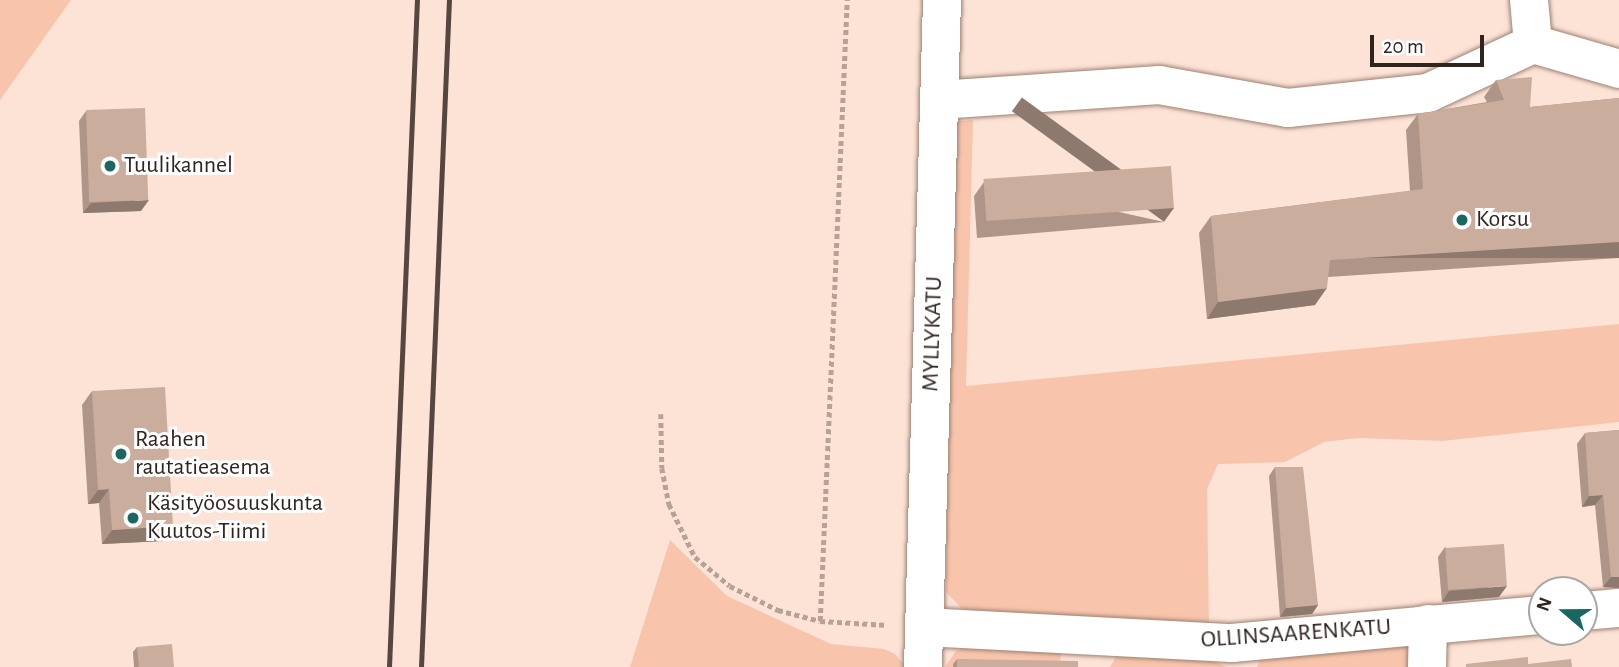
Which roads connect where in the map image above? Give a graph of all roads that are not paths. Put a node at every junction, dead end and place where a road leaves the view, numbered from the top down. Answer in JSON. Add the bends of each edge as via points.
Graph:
{"nodes":[{"id":1,"x":942,"y":0,"type":"edge"},
{"id":2,"x":1529,"y":0,"type":"edge"},
{"id":3,"x":1533,"y":44,"type":"junction"},
{"id":4,"x":1619,"y":69,"type":"edge"},
{"id":5,"x":939,"y":100,"type":"junction"},
{"id":6,"x":1619,"y":608,"type":"edge"},
{"id":7,"x":1598,"y":610,"type":"edge"},
{"id":8,"x":1528,"y":616,"type":"edge"},
{"id":9,"x":1428,"y":624,"type":"junction"},
{"id":10,"x":924,"y":627,"type":"junction"},
{"id":11,"x":1101,"y":652,"type":"edge"},
{"id":12,"x":923,"y":667,"type":"edge"},
{"id":13,"x":1427,"y":667,"type":"edge"}],
"edges":[{"from":1,"to":5,"type":"street","name":"MYLLYKATU"},
{"from":2,"to":3,"type":"street"},
{"from":3,"to":4,"type":"street"},
{"from":3,"to":5,"type":"street","via":[[1428,93],[1288,107],[1158,85]]},
{"from":5,"to":10,"type":"street","name":"MYLLYKATU"},
{"from":6,"to":7,"type":"street"},
{"from":8,"to":9,"type":"street","name":"OLLINSAARENKATU"},
{"from":9,"to":11,"type":"street","name":"OLLINSAARENKATU"},
{"from":9,"to":13,"type":"street"},
{"from":10,"to":11,"type":"street","name":"OLLINSAARENKATU"},
{"from":10,"to":12,"type":"street","name":"MYLLYKATU"}]}
